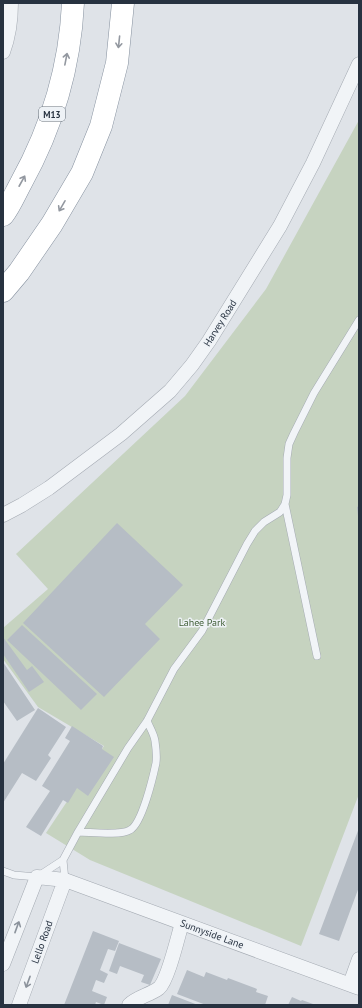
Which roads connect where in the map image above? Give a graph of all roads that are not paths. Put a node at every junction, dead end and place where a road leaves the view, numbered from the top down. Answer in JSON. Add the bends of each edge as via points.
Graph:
{"nodes":[{"id":1,"x":11,"y":3,"type":"edge"},
{"id":2,"x":73,"y":3,"type":"edge"},
{"id":3,"x":123,"y":3,"type":"edge"},
{"id":4,"x":3,"y":52,"type":"edge"},
{"id":5,"x":359,"y":64,"type":"edge"},
{"id":6,"x":3,"y":215,"type":"edge"},
{"id":7,"x":3,"y":291,"type":"edge"},
{"id":8,"x":359,"y":320,"type":"edge"},
{"id":9,"x":285,"y":504,"type":"junction"},
{"id":10,"x":3,"y":514,"type":"edge"},
{"id":11,"x":317,"y":656,"type":"dead end"},
{"id":12,"x":147,"y":721,"type":"junction"},
{"id":13,"x":78,"y":832,"type":"junction"},
{"id":14,"x":64,"y":860,"type":"junction"},
{"id":15,"x":3,"y":871,"type":"edge"},
{"id":16,"x":37,"y":878,"type":"junction"},
{"id":17,"x":65,"y":880,"type":"junction"},
{"id":18,"x":182,"y":923,"type":"junction"},
{"id":19,"x":359,"y":959,"type":"edge"},
{"id":20,"x":3,"y":964,"type":"edge"},
{"id":21,"x":355,"y":986,"type":"edge"},
{"id":22,"x":19,"y":1005,"type":"edge"},
{"id":23,"x":129,"y":1005,"type":"edge"}],
"edges":[{"from":1,"to":4,"type":"street","via":[[11,20]]},
{"from":6,"to":2,"type":"highway","number":"M13","one_way":true,"via":[[48,128],[59,94]]},
{"from":3,"to":7,"type":"highway","one_way":true,"via":[[117,63],[101,126],[85,166],[52,224]]},
{"from":5,"to":10,"type":"street","name":"Harvey Road","via":[[280,226],[192,365],[170,391],[122,434],[49,488]]},
{"from":8,"to":9,"type":"lane","via":[[314,393],[289,444]]},
{"from":9,"to":11,"type":"lane"},
{"from":9,"to":12,"type":"lane","via":[[280,512],[255,531],[202,631],[174,669]]},
{"from":12,"to":13,"type":"lane"},
{"from":12,"to":13,"type":"lane","via":[[155,740],[156,761],[151,787],[138,821],[129,831]]},
{"from":13,"to":14,"type":"lane"},
{"from":14,"to":16,"type":"lane"},
{"from":14,"to":17,"type":"lane"},
{"from":15,"to":16,"type":"lane"},
{"from":16,"to":17,"type":"street","name":"Sunnyside Lane"},
{"from":20,"to":16,"type":"street","one_way":true},
{"from":17,"to":18,"type":"street","name":"Sunnyside Lane"},
{"from":17,"to":22,"type":"street","name":"Lello Road","one_way":true},
{"from":18,"to":21,"type":"street","name":"Sunnyside Lane"},
{"from":18,"to":23,"type":"street","via":[[161,987]]},
{"from":19,"to":21,"type":"street"}]}
